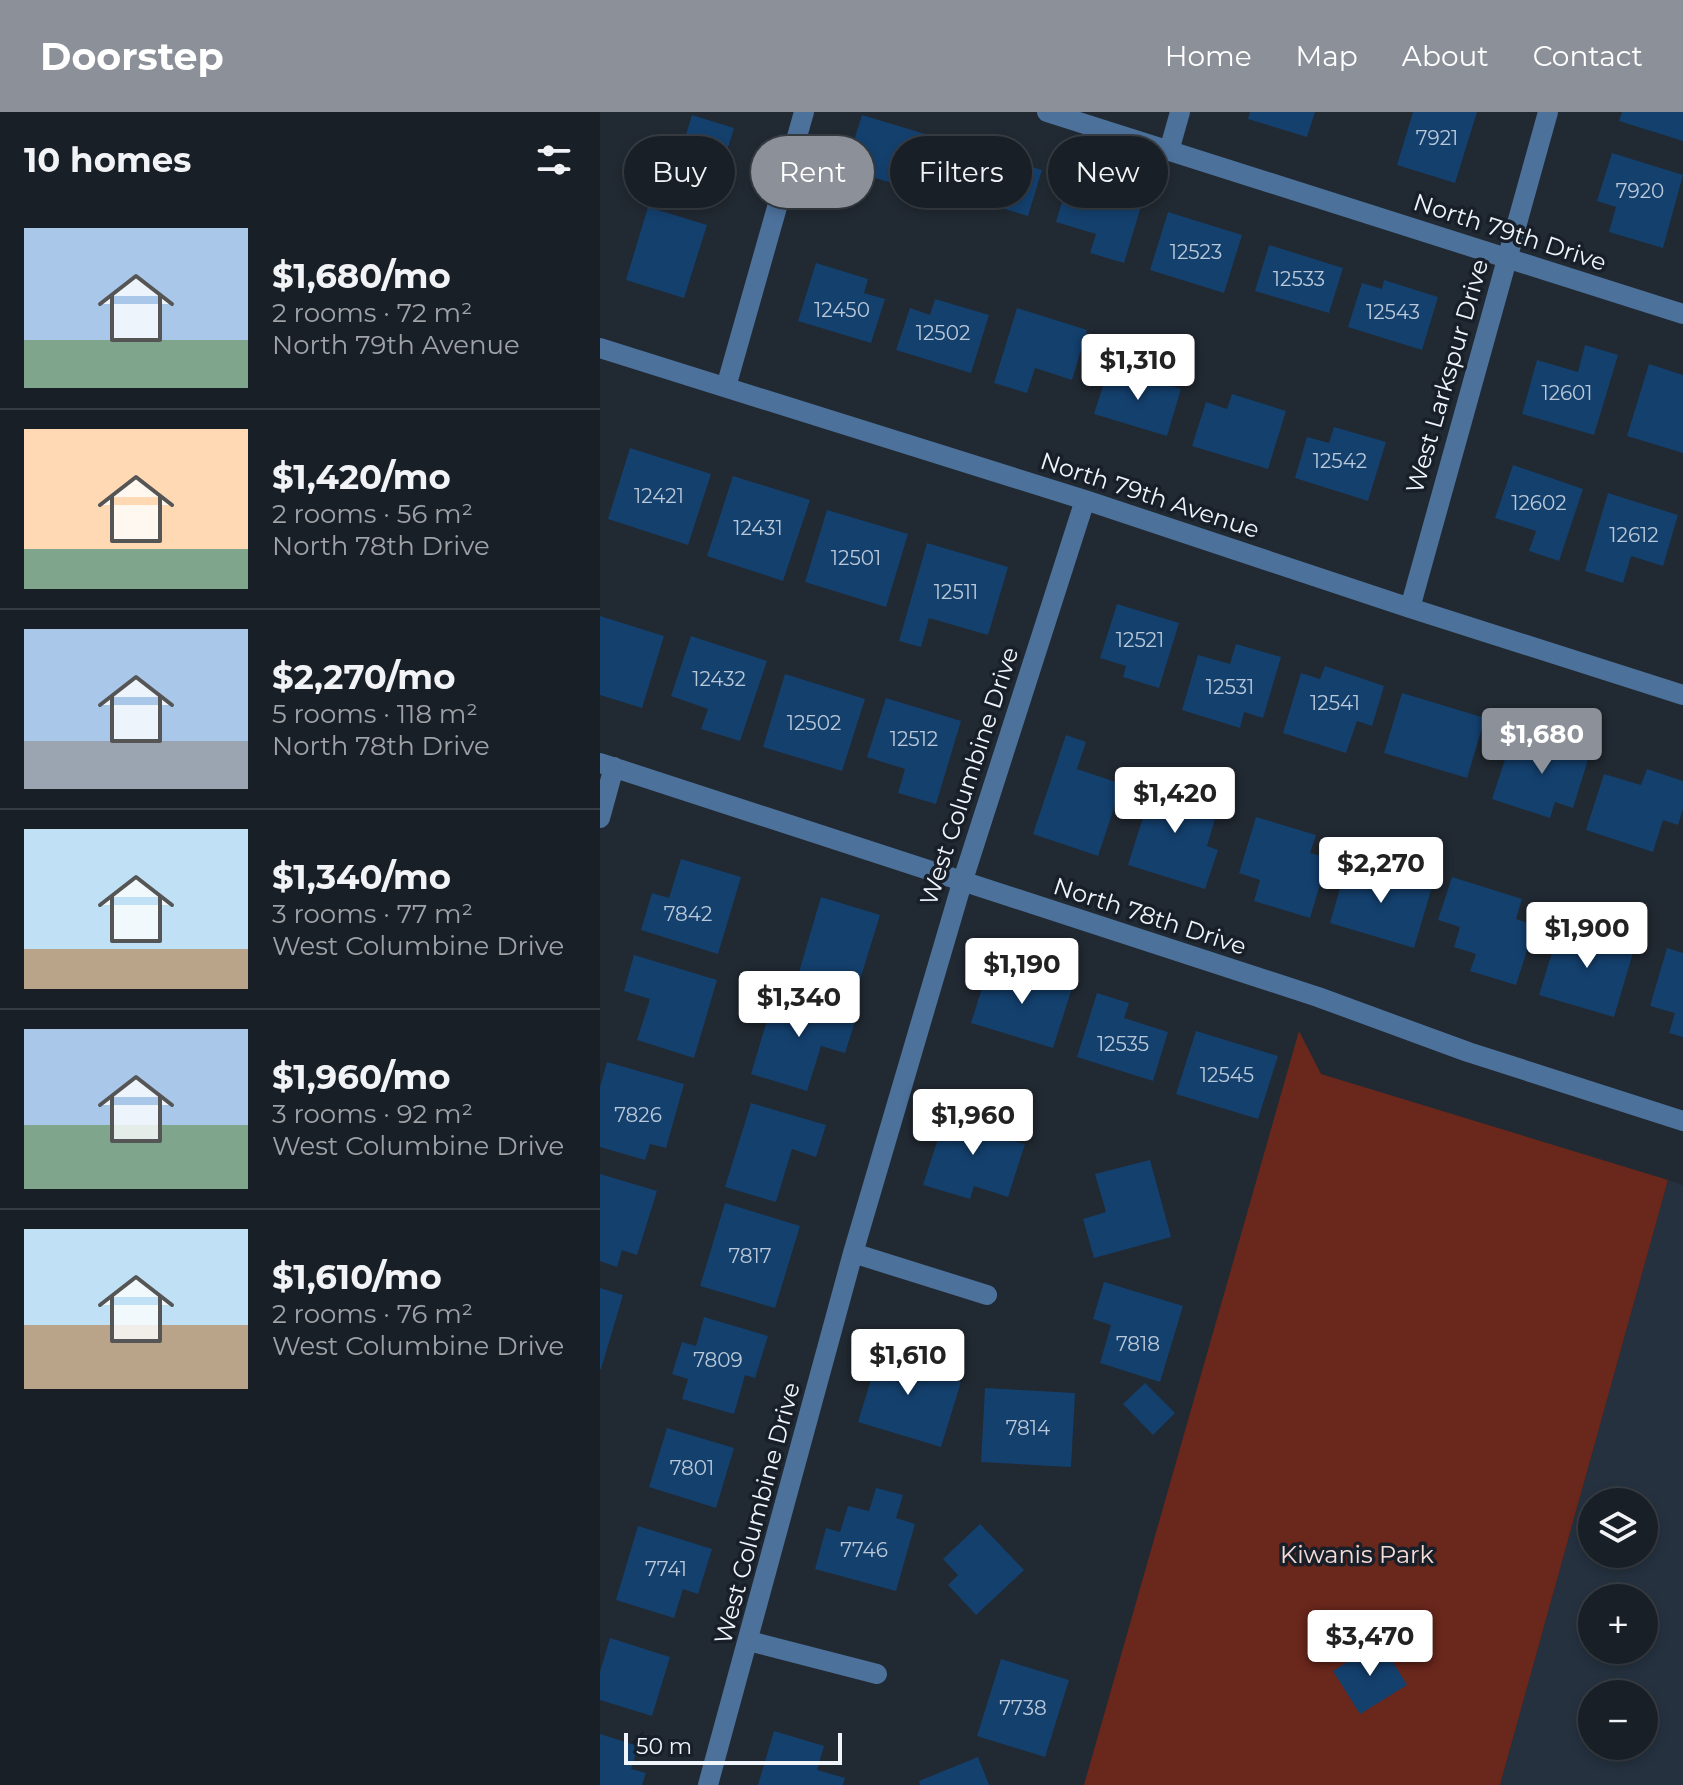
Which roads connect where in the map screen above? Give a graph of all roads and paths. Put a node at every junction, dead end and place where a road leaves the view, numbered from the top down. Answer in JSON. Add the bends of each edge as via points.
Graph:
{"nodes":[{"id":1,"x":804,"y":112,"type":"edge"},
{"id":2,"x":1047,"y":112,"type":"edge"},
{"id":3,"x":1180,"y":112,"type":"edge"},
{"id":4,"x":1548,"y":112,"type":"edge"},
{"id":5,"x":1169,"y":151,"type":"junction"},
{"id":6,"x":1507,"y":258,"type":"junction"},
{"id":7,"x":1683,"y":314,"type":"edge"},
{"id":8,"x":600,"y":348,"type":"edge"},
{"id":9,"x":726,"y":387,"type":"junction"},
{"id":10,"x":1085,"y":500,"type":"junction"},
{"id":11,"x":1410,"y":608,"type":"junction"},
{"id":12,"x":1683,"y":695,"type":"edge"},
{"id":13,"x":607,"y":765,"type":"edge"},
{"id":14,"x":600,"y":818,"type":"edge"},
{"id":15,"x":962,"y":883,"type":"junction"},
{"id":16,"x":1683,"y":1121,"type":"edge"},
{"id":17,"x":853,"y":1253,"type":"junction"},
{"id":18,"x":987,"y":1295,"type":"dead end"},
{"id":19,"x":749,"y":1641,"type":"junction"},
{"id":20,"x":877,"y":1674,"type":"dead end"},
{"id":21,"x":708,"y":1785,"type":"edge"}],
"edges":[{"from":1,"to":9,"type":"street"},
{"from":2,"to":5,"type":"street","name":"North 79th Drive"},
{"from":3,"to":5,"type":"street"},
{"from":4,"to":6,"type":"street","name":"West Larkspur Drive"},
{"from":5,"to":6,"type":"street","name":"North 79th Drive"},
{"from":6,"to":7,"type":"street","name":"North 79th Drive"},
{"from":6,"to":11,"type":"street","name":"West Larkspur Drive"},
{"from":8,"to":9,"type":"street","name":"North 79th Avenue"},
{"from":9,"to":10,"type":"street","name":"North 79th Avenue"},
{"from":10,"to":11,"type":"street","name":"North 79th Avenue"},
{"from":10,"to":15,"type":"street","name":"West Columbine Drive"},
{"from":11,"to":12,"type":"street","name":"North 79th Avenue"},
{"from":13,"to":14,"type":"street"},
{"from":13,"to":15,"type":"street","name":"North 78th Drive"},
{"from":15,"to":16,"type":"street","name":"North 78th Drive"},
{"from":15,"to":17,"type":"street","name":"West Columbine Drive"},
{"from":17,"to":18,"type":"street"},
{"from":17,"to":19,"type":"street","name":"West Columbine Drive"},
{"from":19,"to":20,"type":"street"},
{"from":19,"to":21,"type":"street","name":"West Columbine Drive"}]}
